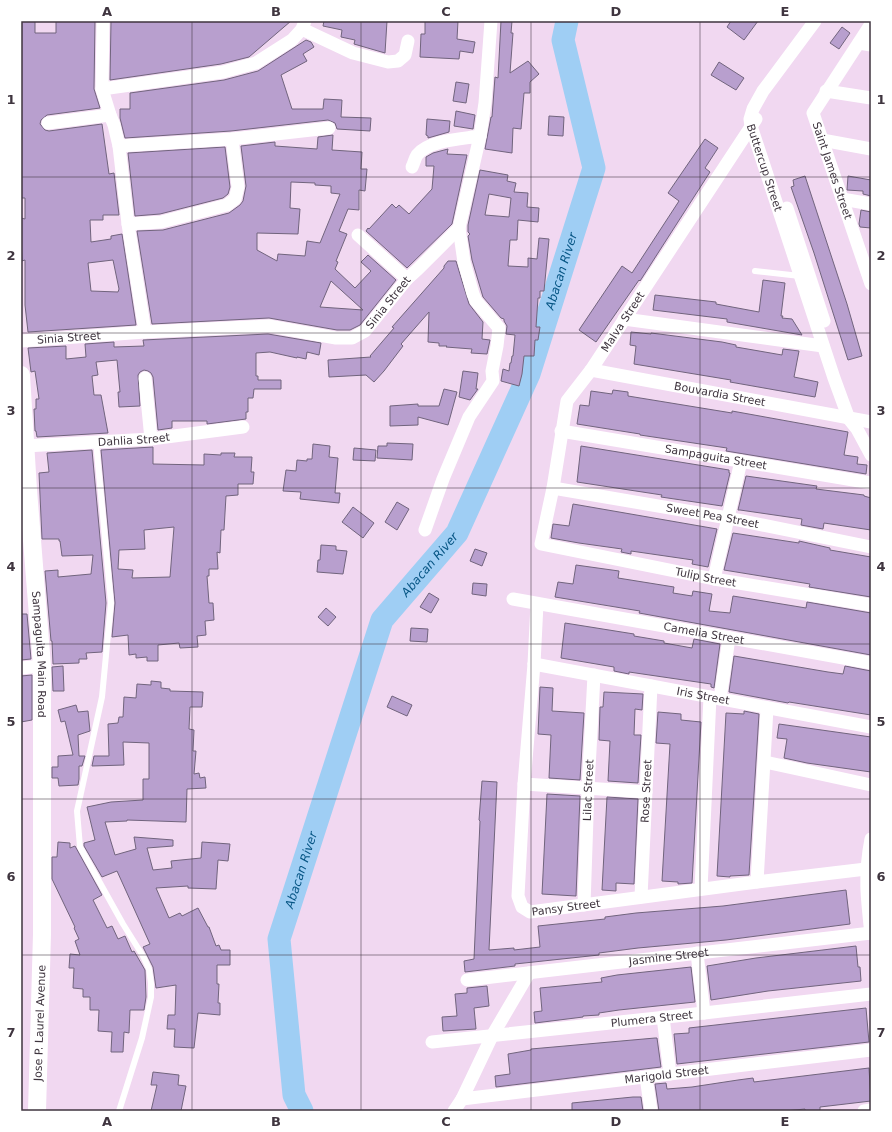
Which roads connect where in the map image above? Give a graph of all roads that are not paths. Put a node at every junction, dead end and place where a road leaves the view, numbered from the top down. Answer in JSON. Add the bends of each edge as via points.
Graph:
{"nodes":[{"id":1,"x":103,"y":21,"type":"edge"},
{"id":2,"x":491,"y":21,"type":"edge"},
{"id":3,"x":815,"y":21,"type":"edge"},
{"id":4,"x":871,"y":24,"type":"edge"},
{"id":5,"x":303,"y":25,"type":"edge"},
{"id":6,"x":408,"y":41,"type":"dead end"},
{"id":7,"x":865,"y":44,"type":"edge"},
{"id":8,"x":102,"y":89,"type":"junction"},
{"id":9,"x":826,"y":91,"type":"junction"},
{"id":10,"x":871,"y":98,"type":"edge"},
{"id":11,"x":110,"y":115,"type":"junction"},
{"id":12,"x":753,"y":118,"type":"junction"},
{"id":13,"x":48,"y":123,"type":"dead end"},
{"id":14,"x":329,"y":128,"type":"dead end"},
{"id":15,"x":480,"y":136,"type":"junction"},
{"id":16,"x":232,"y":139,"type":"junction"},
{"id":17,"x":822,"y":140,"type":"junction"},
{"id":18,"x":119,"y":146,"type":"junction"},
{"id":19,"x":871,"y":148,"type":"edge"},
{"id":20,"x":412,"y":167,"type":"dead end"},
{"id":21,"x":842,"y":199,"type":"junction"},
{"id":22,"x":871,"y":204,"type":"edge"},
{"id":23,"x":128,"y":224,"type":"junction"},
{"id":24,"x":458,"y":228,"type":"junction"},
{"id":25,"x":358,"y":235,"type":"dead end"},
{"id":26,"x":866,"y":257,"type":"edge"},
{"id":27,"x":755,"y":271,"type":"dead end"},
{"id":28,"x":800,"y":276,"type":"junction"},
{"id":29,"x":407,"y":278,"type":"junction"},
{"id":30,"x":871,"y":284,"type":"edge"},
{"id":31,"x":624,"y":319,"type":"junction"},
{"id":32,"x":145,"y":332,"type":"junction"},
{"id":33,"x":21,"y":341,"type":"edge"},
{"id":34,"x":823,"y":346,"type":"junction"},
{"id":35,"x":591,"y":370,"type":"junction"},
{"id":36,"x":21,"y":375,"type":"edge"},
{"id":37,"x":145,"y":378,"type":"dead end"},
{"id":38,"x":871,"y":422,"type":"edge"},
{"id":39,"x":854,"y":423,"type":"junction"},
{"id":40,"x":243,"y":427,"type":"dead end"},
{"id":41,"x":561,"y":431,"type":"junction"},
{"id":42,"x":151,"y":439,"type":"junction"},
{"id":43,"x":96,"y":442,"type":"junction"},
{"id":44,"x":24,"y":454,"type":"edge"},
{"id":45,"x":871,"y":455,"type":"edge"},
{"id":46,"x":741,"y":461,"type":"junction"},
{"id":47,"x":871,"y":483,"type":"edge"},
{"id":48,"x":553,"y":488,"type":"junction"},
{"id":49,"x":728,"y":518,"type":"junction"},
{"id":50,"x":425,"y":530,"type":"dead end"},
{"id":51,"x":541,"y":544,"type":"joint"},
{"id":52,"x":871,"y":547,"type":"edge"},
{"id":53,"x":27,"y":564,"type":"edge"},
{"id":54,"x":714,"y":579,"type":"junction"},
{"id":55,"x":513,"y":599,"type":"dead end"},
{"id":56,"x":537,"y":604,"type":"junction"},
{"id":57,"x":871,"y":605,"type":"edge"},
{"id":58,"x":729,"y":638,"type":"junction"},
{"id":59,"x":871,"y":663,"type":"edge"},
{"id":60,"x":534,"y":664,"type":"junction"},
{"id":61,"x":42,"y":666,"type":"junction"},
{"id":62,"x":21,"y":668,"type":"edge"},
{"id":63,"x":594,"y":675,"type":"junction"},
{"id":64,"x":651,"y":686,"type":"junction"},
{"id":65,"x":715,"y":698,"type":"junction"},
{"id":66,"x":768,"y":708,"type":"junction"},
{"id":67,"x":871,"y":727,"type":"edge"},
{"id":68,"x":765,"y":762,"type":"junction"},
{"id":69,"x":524,"y":784,"type":"junction"},
{"id":70,"x":871,"y":785,"type":"edge"},
{"id":71,"x":588,"y":788,"type":"junction"},
{"id":72,"x":646,"y":792,"type":"junction"},
{"id":73,"x":871,"y":839,"type":"edge"},
{"id":74,"x":868,"y":870,"type":"edge"},
{"id":75,"x":757,"y":882,"type":"junction"},
{"id":76,"x":701,"y":889,"type":"junction"},
{"id":77,"x":641,"y":897,"type":"junction"},
{"id":78,"x":584,"y":905,"type":"junction"},
{"id":79,"x":42,"y":934,"type":"joint"},
{"id":80,"x":871,"y":934,"type":"edge"},
{"id":81,"x":697,"y":953,"type":"junction"},
{"id":82,"x":529,"y":973,"type":"junction"},
{"id":83,"x":467,"y":980,"type":"dead end"},
{"id":84,"x":871,"y":994,"type":"edge"},
{"id":85,"x":704,"y":1013,"type":"junction"},
{"id":86,"x":663,"y":1017,"type":"junction"},
{"id":87,"x":492,"y":1036,"type":"junction"},
{"id":88,"x":432,"y":1042,"type":"dead end"},
{"id":89,"x":871,"y":1050,"type":"edge"},
{"id":90,"x":670,"y":1074,"type":"junction"},
{"id":91,"x":646,"y":1077,"type":"junction"},
{"id":92,"x":462,"y":1099,"type":"junction"},
{"id":93,"x":871,"y":1110,"type":"edge"},
{"id":94,"x":37,"y":1111,"type":"edge"},
{"id":95,"x":119,"y":1111,"type":"edge"},
{"id":96,"x":454,"y":1111,"type":"edge"},
{"id":97,"x":651,"y":1111,"type":"edge"},
{"id":98,"x":864,"y":1111,"type":"edge"}],
"edges":[{"from":1,"to":8,"type":"street"},
{"from":2,"to":15,"type":"street"},
{"from":3,"to":12,"type":"street","name":"Malva Street","via":[[763,91]]},
{"from":4,"to":7,"type":"street","name":"Saint James Street"},
{"from":5,"to":6,"type":"street","via":[[352,54],[388,62],[398,61],[405,55]]},
{"from":5,"to":8,"type":"street","via":[[292,40],[256,63],[223,72]]},
{"from":7,"to":9,"type":"street","name":"Saint James Street"},
{"from":8,"to":11,"type":"street"},
{"from":9,"to":10,"type":"street"},
{"from":9,"to":17,"type":"street","name":"Saint James Street","via":[[813,113]]},
{"from":11,"to":13,"type":"street"},
{"from":11,"to":18,"type":"street"},
{"from":12,"to":28,"type":"street","name":"Buttercup Street"},
{"from":12,"to":31,"type":"street","name":"Malva Street"},
{"from":12,"to":39,"type":"street","name":"Buttercup Street","via":[[803,254]]},
{"from":14,"to":16,"type":"street"},
{"from":15,"to":20,"type":"street","via":[[427,146],[417,155]]},
{"from":15,"to":24,"type":"street"},
{"from":16,"to":18,"type":"street"},
{"from":16,"to":23,"type":"street","via":[[238,187],[235,199],[227,205],[161,222]]},
{"from":17,"to":19,"type":"street"},
{"from":17,"to":21,"type":"street","name":"Saint James Street"},
{"from":18,"to":23,"type":"street"},
{"from":21,"to":22,"type":"street"},
{"from":21,"to":26,"type":"street","name":"Saint James Street"},
{"from":23,"to":32,"type":"street"},
{"from":24,"to":29,"type":"street","name":"Sinia Street"},
{"from":24,"to":50,"type":"street","via":[[473,294],[499,328],[492,371],[493,381],[469,417]]},
{"from":25,"to":29,"type":"street"},
{"from":26,"to":30,"type":"street","name":"Saint James Street"},
{"from":27,"to":28,"type":"lane"},
{"from":28,"to":34,"type":"street","name":"Buttercup Street"},
{"from":29,"to":32,"type":"street","name":"Sinia Street","via":[[365,331],[352,338],[336,338],[269,326]]},
{"from":31,"to":34,"type":"street"},
{"from":31,"to":35,"type":"street","name":"Malva Street"},
{"from":32,"to":33,"type":"street","name":"Sinia Street"},
{"from":34,"to":39,"type":"street","name":"Buttercup Street"},
{"from":35,"to":39,"type":"street","name":"Bouvardia Street"},
{"from":35,"to":41,"type":"street","name":"Malva Street","via":[[567,401]]},
{"from":36,"to":44,"type":"street","name":"Sampaguita Main Road"},
{"from":37,"to":42,"type":"street"},
{"from":38,"to":39,"type":"street","name":"Bouvardia Street"},
{"from":39,"to":45,"type":"street","name":"Buttercup Street"},
{"from":40,"to":42,"type":"street","name":"Dahlia Street"},
{"from":41,"to":46,"type":"street","name":"Sampaguita Street"},
{"from":41,"to":48,"type":"street","name":"Malva Street"},
{"from":42,"to":43,"type":"street","name":"Dahlia Street"},
{"from":43,"to":44,"type":"street","name":"Dahlia Street"},
{"from":43,"to":95,"type":"lane","via":[[112,603],[102,697],[77,811],[80,847],[143,956],[149,968],[151,983],[151,997],[142,1038]]},
{"from":44,"to":53,"type":"street","name":"Sampaguita Main Road"},
{"from":46,"to":47,"type":"street","name":"Sampaguita Street"},
{"from":46,"to":49,"type":"street"},
{"from":48,"to":49,"type":"street","name":"Sweet Pea Street"},
{"from":48,"to":51,"type":"street","name":"Malva Street"},
{"from":49,"to":52,"type":"street","name":"Sweet Pea Street"},
{"from":49,"to":54,"type":"street"},
{"from":51,"to":54,"type":"street","name":"Tulip Street"},
{"from":53,"to":61,"type":"street","name":"Sampaguita Main Road"},
{"from":54,"to":57,"type":"street","name":"Tulip Street"},
{"from":55,"to":56,"type":"street","name":"Camelia Street"},
{"from":56,"to":58,"type":"street","name":"Camelia Street"},
{"from":56,"to":60,"type":"street","name":"Pansy Street"},
{"from":58,"to":59,"type":"street","name":"Camelia Street"},
{"from":58,"to":65,"type":"street"},
{"from":60,"to":63,"type":"street","name":"Iris Street"},
{"from":60,"to":69,"type":"street","name":"Pansy Street"},
{"from":61,"to":62,"type":"street"},
{"from":61,"to":79,"type":"street","name":"Sampaguita Main Road"},
{"from":63,"to":64,"type":"street","name":"Iris Street"},
{"from":63,"to":71,"type":"street","name":"Lilac Street"},
{"from":64,"to":65,"type":"street","name":"Iris Street"},
{"from":64,"to":72,"type":"street","name":"Rose Street"},
{"from":65,"to":66,"type":"street","name":"Iris Street"},
{"from":65,"to":76,"type":"street"},
{"from":66,"to":67,"type":"street","name":"Iris Street"},
{"from":66,"to":68,"type":"street"},
{"from":68,"to":70,"type":"street"},
{"from":68,"to":75,"type":"street"},
{"from":69,"to":71,"type":"street"},
{"from":69,"to":78,"type":"street","name":"Pansy Street","via":[[518,896],[522,907],[530,912]]},
{"from":71,"to":72,"type":"street"},
{"from":71,"to":78,"type":"street","name":"Lilac Street"},
{"from":72,"to":77,"type":"street","name":"Rose Street"},
{"from":73,"to":74,"type":"street"},
{"from":74,"to":75,"type":"street","name":"Pansy Street"},
{"from":74,"to":80,"type":"street","via":[[867,904]]},
{"from":75,"to":76,"type":"street","name":"Pansy Street"},
{"from":76,"to":77,"type":"street","name":"Pansy Street"},
{"from":77,"to":78,"type":"street","name":"Pansy Street"},
{"from":79,"to":94,"type":"street","name":"Jose P. Laurel Avenue"},
{"from":80,"to":81,"type":"street","name":"Jasmine Street"},
{"from":81,"to":82,"type":"street","name":"Jasmine Street"},
{"from":81,"to":85,"type":"street"},
{"from":82,"to":83,"type":"street","name":"Jasmine Street"},
{"from":82,"to":87,"type":"street"},
{"from":84,"to":85,"type":"street","name":"Plumera Street"},
{"from":85,"to":86,"type":"street","name":"Plumera Street"},
{"from":86,"to":87,"type":"street","name":"Plumera Street"},
{"from":86,"to":90,"type":"street"},
{"from":87,"to":88,"type":"street","name":"Plumera Street"},
{"from":87,"to":92,"type":"street"},
{"from":89,"to":90,"type":"street","name":"Marigold Street"},
{"from":90,"to":91,"type":"street","name":"Marigold Street"},
{"from":91,"to":92,"type":"street","name":"Marigold Street"},
{"from":91,"to":97,"type":"street"},
{"from":92,"to":96,"type":"street"},
{"from":93,"to":98,"type":"street"}]}
